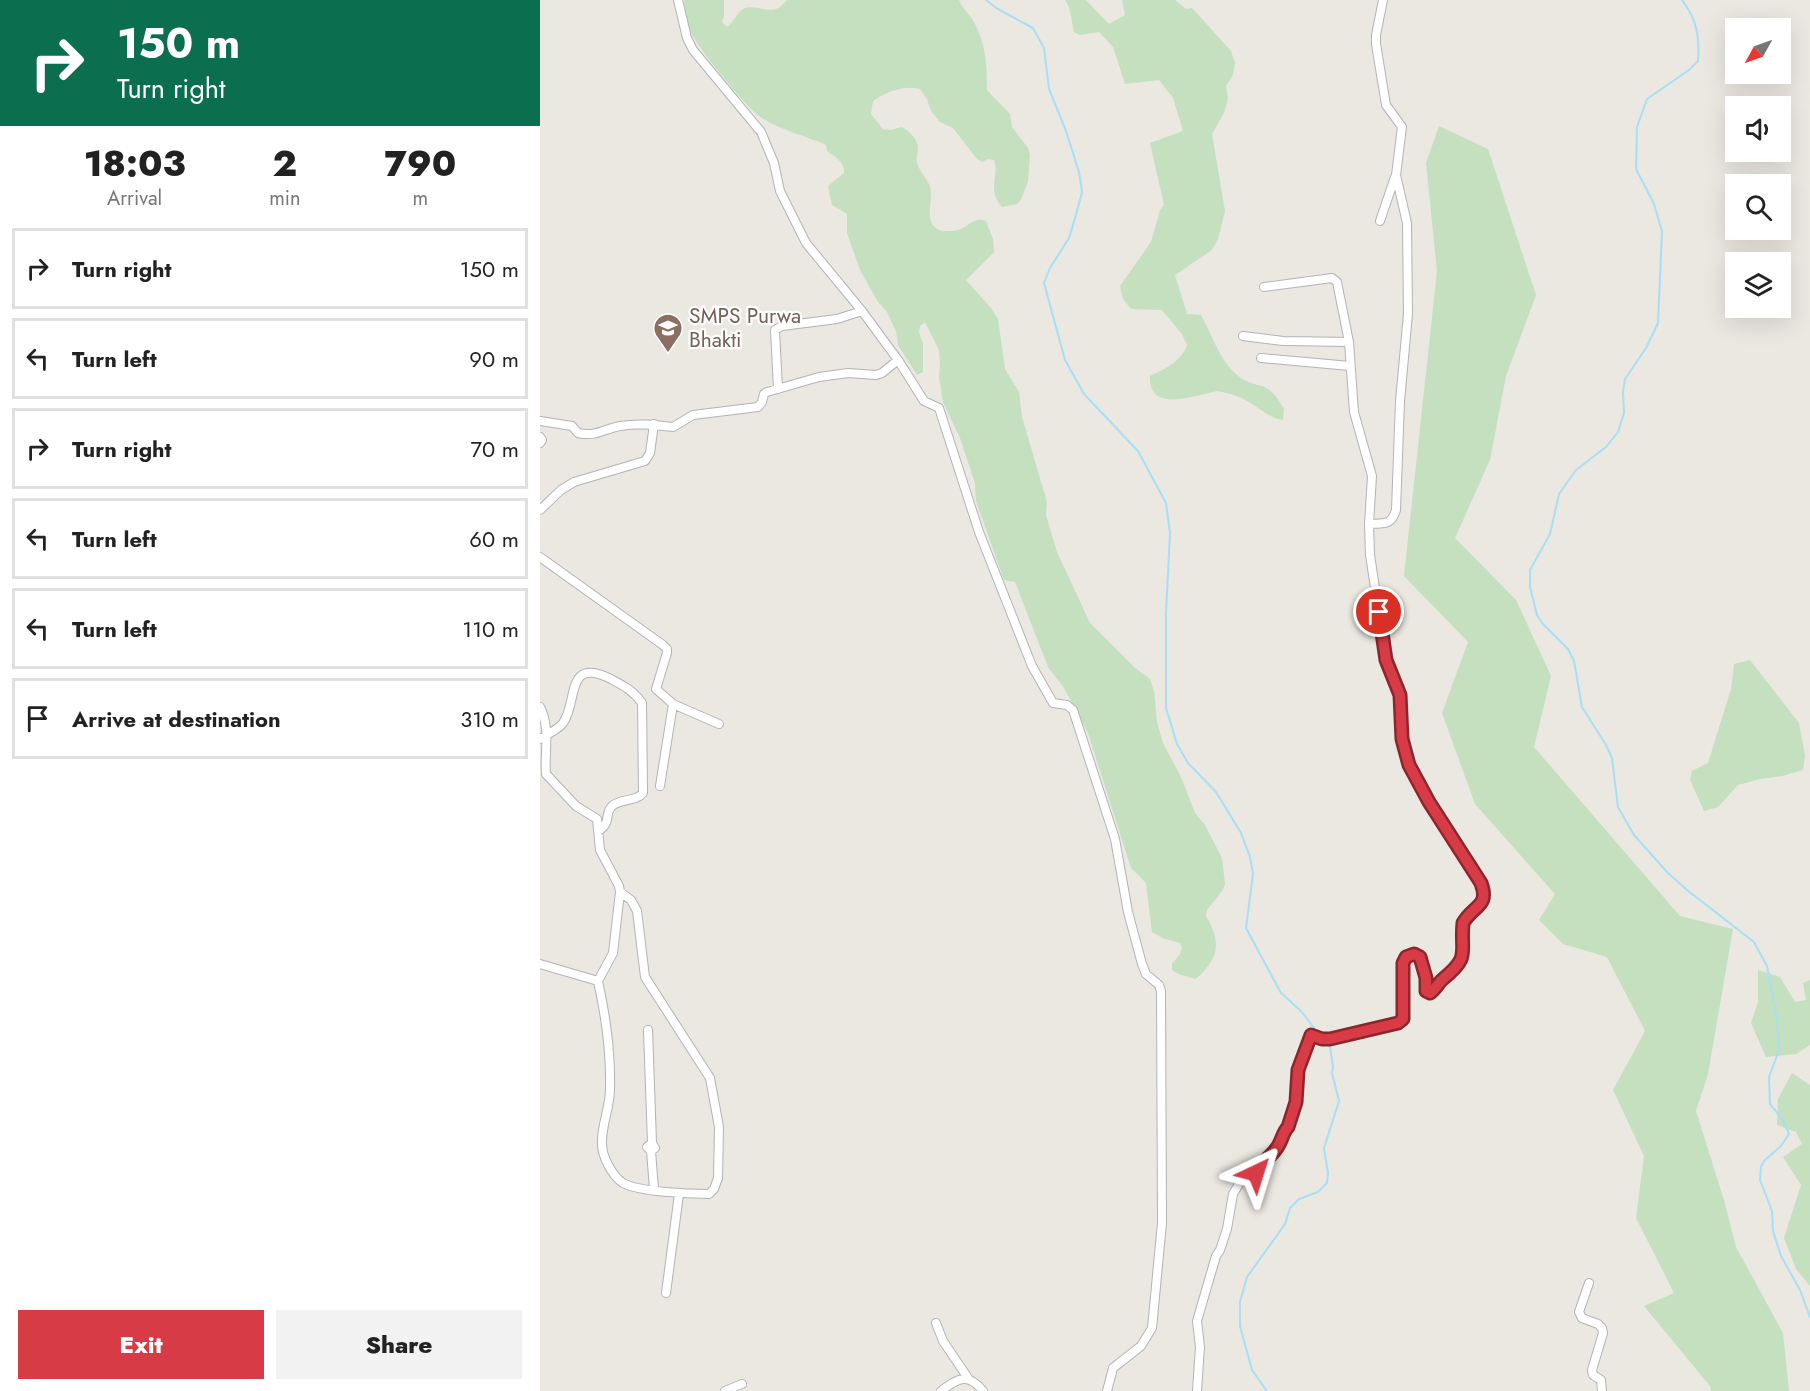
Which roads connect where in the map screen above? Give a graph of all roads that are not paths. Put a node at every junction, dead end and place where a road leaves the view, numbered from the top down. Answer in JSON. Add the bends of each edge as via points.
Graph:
{"nodes":[{"id":1,"x":678,"y":0,"type":"edge"},
{"id":2,"x":1383,"y":0,"type":"edge"},
{"id":3,"x":1396,"y":175,"type":"junction"},
{"id":4,"x":1380,"y":221,"type":"dead end"},
{"id":5,"x":1264,"y":287,"type":"dead end"},
{"id":6,"x":862,"y":311,"type":"junction"},
{"id":7,"x":1244,"y":336,"type":"dead end"},
{"id":8,"x":1349,"y":342,"type":"junction"},
{"id":9,"x":1261,"y":358,"type":"dead end"},
{"id":10,"x":898,"y":360,"type":"junction"},
{"id":11,"x":1350,"y":366,"type":"junction"},
{"id":12,"x":778,"y":389,"type":"junction"},
{"id":13,"x":540,"y":421,"type":"edge"},
{"id":14,"x":654,"y":424,"type":"junction"},
{"id":15,"x":540,"y":437,"type":"edge"},
{"id":16,"x":540,"y":443,"type":"edge"},
{"id":17,"x":540,"y":510,"type":"edge"},
{"id":18,"x":1369,"y":524,"type":"junction"},
{"id":19,"x":540,"y":557,"type":"edge"},
{"id":20,"x":673,"y":704,"type":"junction"},
{"id":21,"x":540,"y":707,"type":"edge"},
{"id":22,"x":719,"y":724,"type":"dead end"},
{"id":23,"x":544,"y":737,"type":"edge"},
{"id":24,"x":660,"y":786,"type":"dead end"},
{"id":25,"x":598,"y":831,"type":"junction"},
{"id":26,"x":620,"y":892,"type":"junction"},
{"id":27,"x":540,"y":964,"type":"edge"},
{"id":28,"x":598,"y":981,"type":"junction"},
{"id":29,"x":648,"y":1029,"type":"dead end"},
{"id":30,"x":654,"y":1189,"type":"junction"},
{"id":31,"x":679,"y":1194,"type":"junction"},
{"id":32,"x":1589,"y":1283,"type":"dead end"},
{"id":33,"x":666,"y":1293,"type":"dead end"},
{"id":34,"x":936,"y":1323,"type":"dead end"},
{"id":35,"x":968,"y":1378,"type":"junction"},
{"id":36,"x":742,"y":1384,"type":"dead end"},
{"id":37,"x":725,"y":1391,"type":"edge"},
{"id":38,"x":941,"y":1391,"type":"edge"},
{"id":39,"x":983,"y":1391,"type":"edge"},
{"id":40,"x":1107,"y":1391,"type":"edge"},
{"id":41,"x":1197,"y":1391,"type":"edge"},
{"id":42,"x":1602,"y":1391,"type":"edge"}],
"edges":[{"from":1,"to":6,"type":"street","via":[[693,50],[761,132],[780,191],[800,234]]},
{"from":2,"to":3,"type":"street","via":[[1376,44],[1386,105],[1402,127]]},
{"from":3,"to":4,"type":"street"},
{"from":3,"to":18,"type":"street","via":[[1407,223],[1408,314],[1396,510],[1388,522]]},
{"from":5,"to":8,"type":"street","via":[[1335,279]]},
{"from":6,"to":10,"type":"street"},
{"from":6,"to":12,"type":"street","via":[[775,330]]},
{"from":7,"to":8,"type":"street"},
{"from":8,"to":11,"type":"street"},
{"from":9,"to":11,"type":"street"},
{"from":10,"to":12,"type":"street","via":[[876,375],[819,377]]},
{"from":10,"to":40,"type":"street","via":[[924,401],[940,410],[978,532],[1038,677],[1053,703],[1073,710],[1115,839],[1142,964],[1161,991],[1162,1223],[1152,1328],[1141,1346],[1113,1368]]},
{"from":11,"to":18,"type":"street","via":[[1353,412],[1372,477]]},
{"from":12,"to":14,"type":"street","via":[[764,394],[758,407],[693,415],[673,427]]},
{"from":13,"to":14,"type":"street","via":[[572,426],[578,433],[591,435],[619,426]]},
{"from":14,"to":17,"type":"street","via":[[645,461],[574,482]]},
{"from":15,"to":16,"type":"street"},
{"from":18,"to":41,"type":"street","via":[[1386,660],[1400,695],[1406,756],[1429,802],[1471,864],[1484,896],[1463,923],[1462,959],[1435,990],[1426,991],[1420,957],[1406,957],[1403,1019],[1330,1039],[1311,1035],[1298,1070],[1296,1102],[1288,1127],[1278,1147],[1256,1173],[1240,1182],[1233,1194],[1227,1229],[1197,1321]]},
{"from":19,"to":20,"type":"street","via":[[667,649],[656,689]]},
{"from":20,"to":22,"type":"street"},
{"from":20,"to":24,"type":"street"},
{"from":21,"to":23,"type":"street","via":[[545,721]]},
{"from":23,"to":25,"type":"street","via":[[546,774],[576,806],[597,819]]},
{"from":23,"to":25,"type":"street","via":[[563,724],[574,686],[586,674],[598,673],[631,689],[642,703],[643,793],[610,808],[607,824]]},
{"from":25,"to":26,"type":"street","via":[[600,850]]},
{"from":26,"to":28,"type":"street","via":[[613,953]]},
{"from":26,"to":31,"type":"street","via":[[637,911],[645,977],[710,1078],[714,1098],[719,1127],[716,1186],[709,1194]]},
{"from":27,"to":28,"type":"street"},
{"from":28,"to":30,"type":"street","via":[[610,1040],[610,1090],[602,1146],[606,1159],[624,1183]]},
{"from":29,"to":30,"type":"street"},
{"from":30,"to":31,"type":"street"},
{"from":31,"to":33,"type":"street"},
{"from":32,"to":42,"type":"street","via":[[1579,1312],[1582,1318],[1602,1328],[1592,1370],[1601,1380]]},
{"from":34,"to":35,"type":"street"},
{"from":35,"to":38,"type":"street"},
{"from":35,"to":39,"type":"street"},
{"from":36,"to":37,"type":"street"}]}
